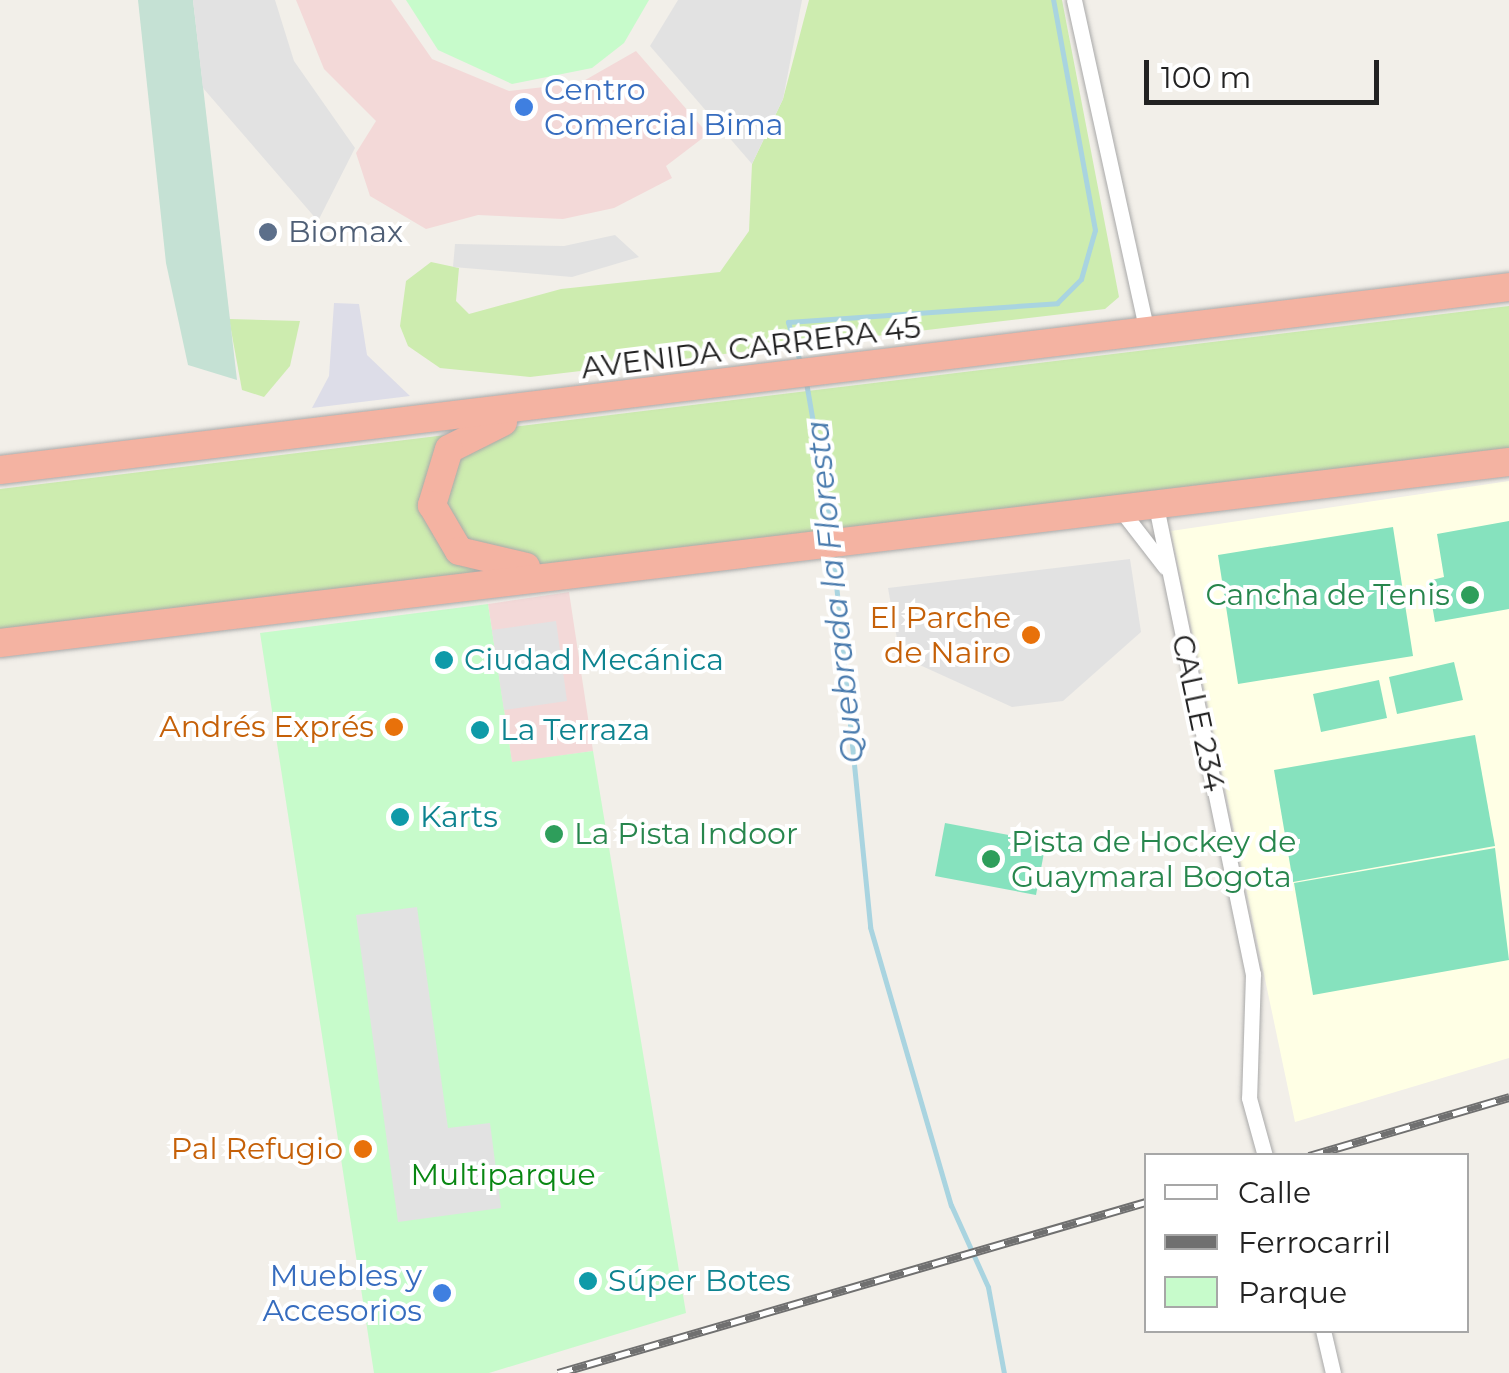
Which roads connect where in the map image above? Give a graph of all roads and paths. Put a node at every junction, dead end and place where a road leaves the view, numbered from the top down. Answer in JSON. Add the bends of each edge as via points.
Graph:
{"nodes":[{"id":1,"x":1074,"y":0,"type":"edge"},
{"id":2,"x":1509,"y":287,"type":"edge"},
{"id":3,"x":1146,"y":332,"type":"junction"},
{"id":4,"x":627,"y":395,"type":"junction"},
{"id":5,"x":1509,"y":462,"type":"edge"},
{"id":6,"x":0,"y":470,"type":"edge"},
{"id":7,"x":1156,"y":506,"type":"junction"},
{"id":8,"x":1120,"y":510,"type":"junction"},
{"id":9,"x":633,"y":565,"type":"junction"},
{"id":10,"x":1168,"y":570,"type":"junction"},
{"id":11,"x":0,"y":643,"type":"edge"},
{"id":12,"x":1264,"y":1153,"type":"edge"},
{"id":13,"x":1324,"y":1333,"type":"edge"},
{"id":14,"x":1333,"y":1373,"type":"edge"}],
"edges":[{"from":1,"to":3,"type":"street"},
{"from":2,"to":3,"type":"highway","name":"AVENIDA CARRERA 45"},
{"from":3,"to":4,"type":"highway","name":"AVENIDA CARRERA 45"},
{"from":4,"to":6,"type":"highway","name":"AVENIDA CARRERA 45"},
{"from":4,"to":9,"type":"highway","via":[[476,430],[449,449],[431,493],[438,528],[472,559]]},
{"from":5,"to":7,"type":"highway"},
{"from":7,"to":8,"type":"highway"},
{"from":7,"to":10,"type":"street","name":"CALLE 234"},
{"from":8,"to":9,"type":"highway"},
{"from":8,"to":10,"type":"street"},
{"from":9,"to":11,"type":"highway"},
{"from":10,"to":12,"type":"street","name":"CALLE 234","via":[[1253,974],[1249,1098]]},
{"from":13,"to":14,"type":"street"}]}
